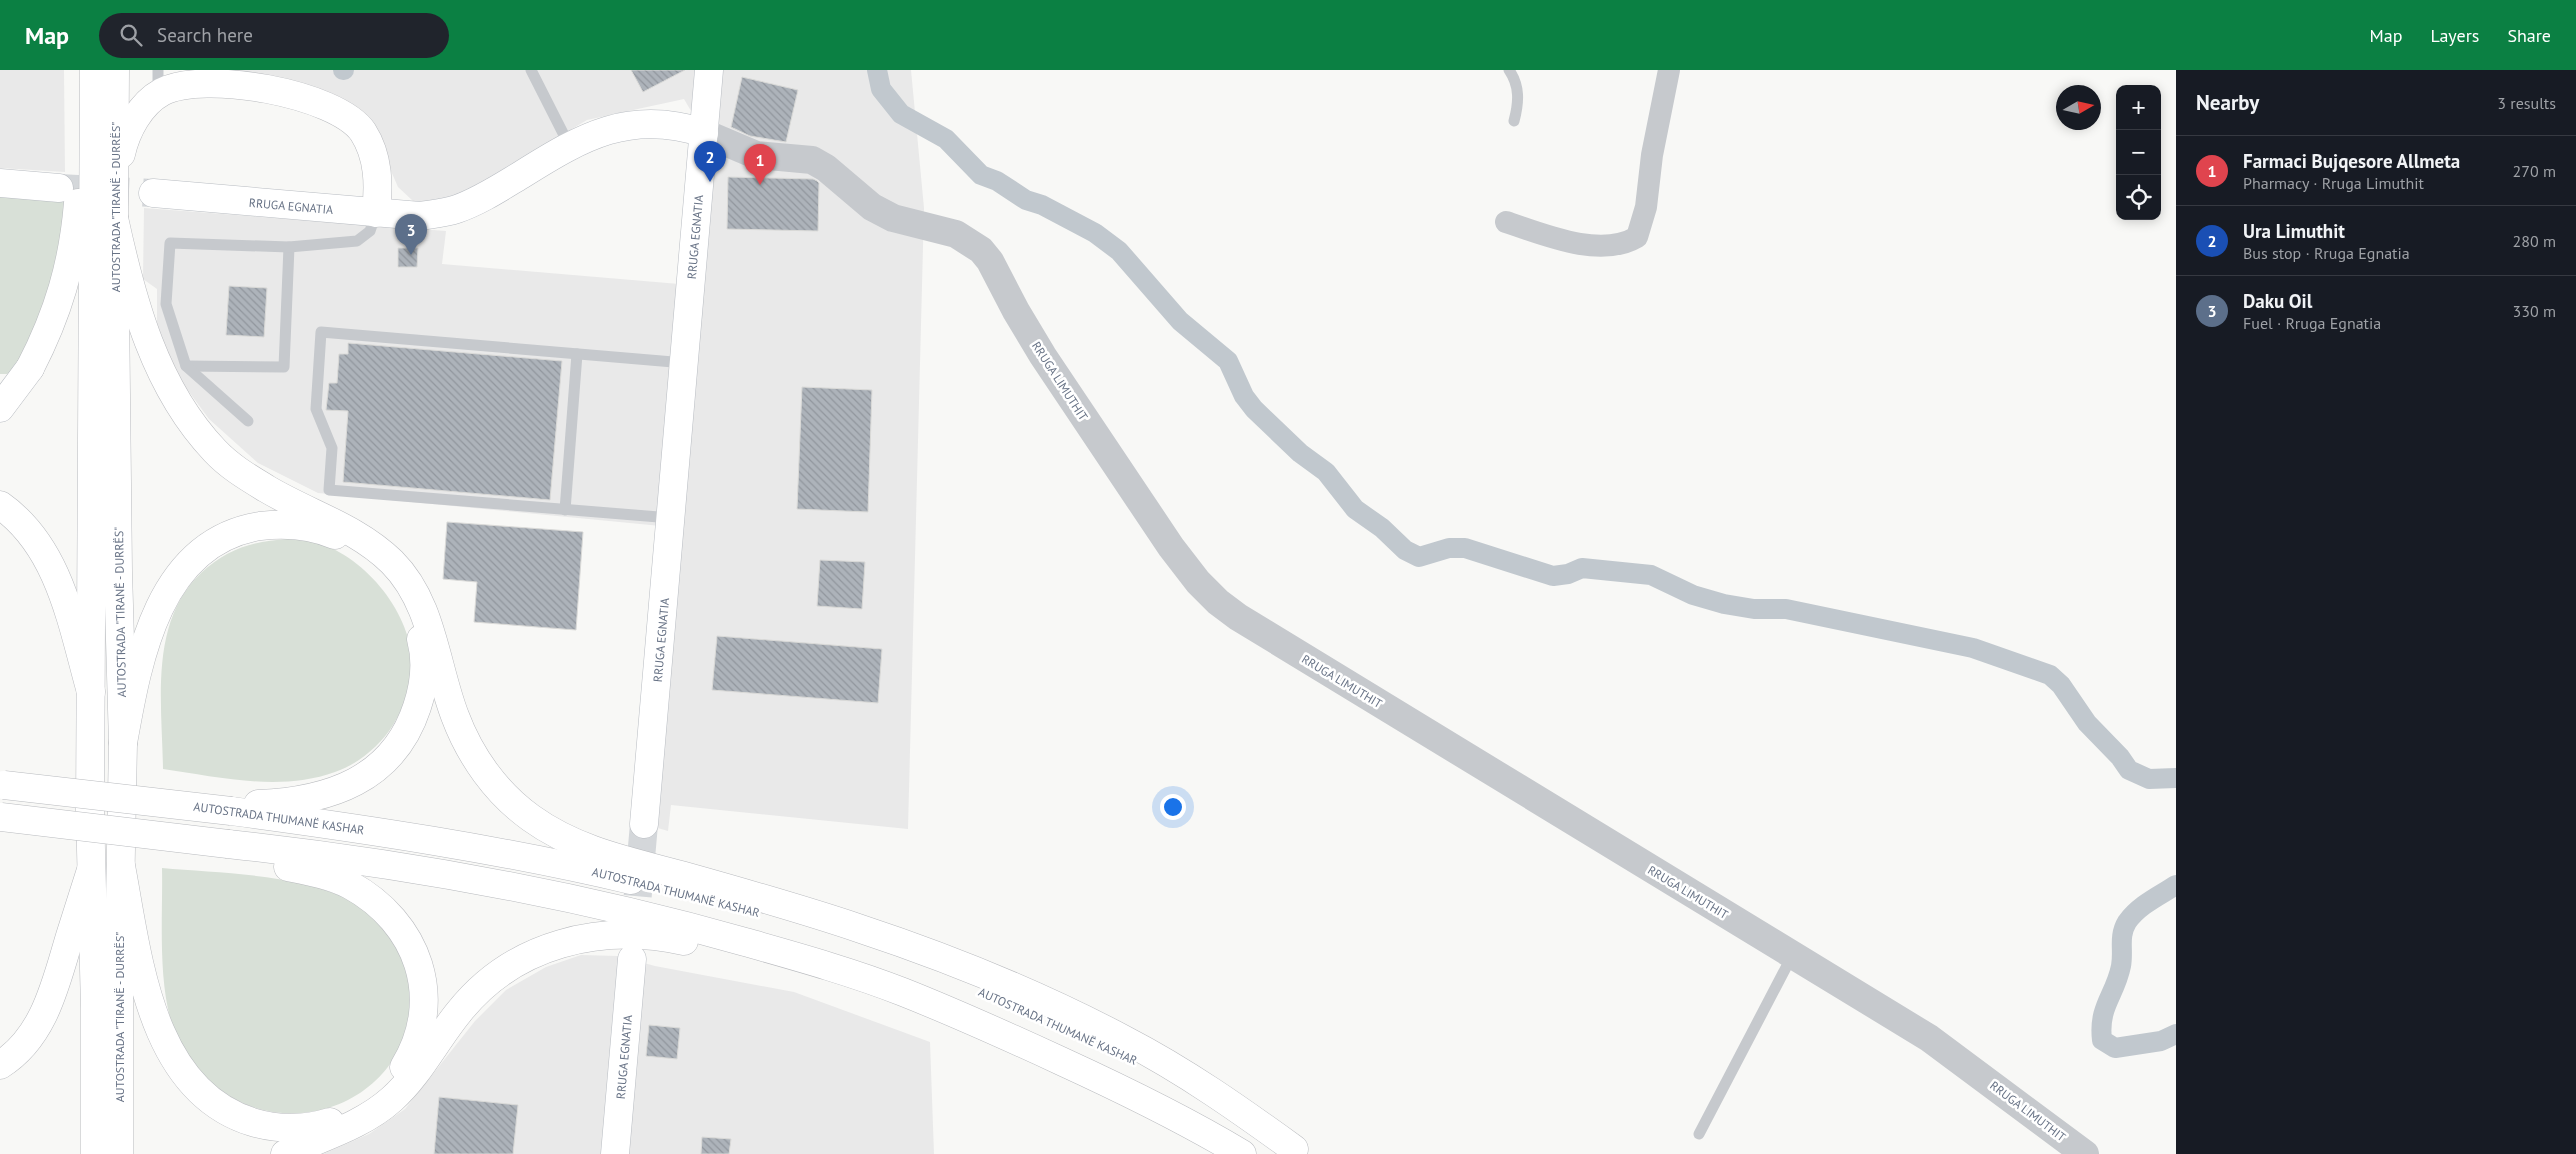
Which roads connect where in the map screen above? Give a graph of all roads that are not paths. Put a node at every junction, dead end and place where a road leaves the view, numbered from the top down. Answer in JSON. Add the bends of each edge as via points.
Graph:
{"nodes":[{"id":1,"x":93,"y":70,"type":"edge"},
{"id":2,"x":115,"y":70,"type":"edge"},
{"id":3,"x":531,"y":70,"type":"edge"},
{"id":4,"x":709,"y":70,"type":"edge"},
{"id":5,"x":1509,"y":70,"type":"edge"},
{"id":6,"x":1669,"y":70,"type":"edge"},
{"id":7,"x":158,"y":82,"type":"edge"},
{"id":8,"x":1514,"y":121,"type":"dead end"},
{"id":9,"x":704,"y":133,"type":"junction"},
{"id":10,"x":569,"y":145,"type":"junction"},
{"id":11,"x":115,"y":180,"type":"junction"},
{"id":12,"x":0,"y":183,"type":"edge"},
{"id":13,"x":59,"y":188,"type":"tunnel mouth"},
{"id":14,"x":153,"y":193,"type":"tunnel mouth"},
{"id":15,"x":376,"y":213,"type":"junction"},
{"id":16,"x":114,"y":218,"type":"junction"},
{"id":17,"x":1506,"y":222,"type":"dead end"},
{"id":18,"x":289,"y":247,"type":"junction"},
{"id":19,"x":577,"y":354,"type":"junction"},
{"id":20,"x":685,"y":363,"type":"junction"},
{"id":21,"x":186,"y":366,"type":"junction"},
{"id":22,"x":30,"y":368,"type":"junction"},
{"id":23,"x":0,"y":382,"type":"edge"},
{"id":24,"x":0,"y":408,"type":"edge"},
{"id":25,"x":248,"y":421,"type":"dead end"},
{"id":26,"x":0,"y":505,"type":"edge"},
{"id":27,"x":565,"y":510,"type":"junction"},
{"id":28,"x":671,"y":518,"type":"junction"},
{"id":29,"x":91,"y":692,"type":"junction"},
{"id":30,"x":123,"y":743,"type":"junction"},
{"id":31,"x":2,"y":780,"type":"edge"},
{"id":32,"x":232,"y":808,"type":"junction"},
{"id":33,"x":0,"y":821,"type":"edge"},
{"id":34,"x":644,"y":824,"type":"tunnel mouth"},
{"id":35,"x":228,"y":849,"type":"junction"},
{"id":36,"x":121,"y":866,"type":"junction"},
{"id":37,"x":91,"y":870,"type":"junction"},
{"id":38,"x":1792,"y":956,"type":"junction"},
{"id":39,"x":632,"y":959,"type":"tunnel mouth"},
{"id":40,"x":965,"y":976,"type":"junction"},
{"id":41,"x":965,"y":1026,"type":"junction"},
{"id":42,"x":1019,"y":1050,"type":"junction"},
{"id":43,"x":0,"y":1065,"type":"edge"},
{"id":44,"x":1699,"y":1134,"type":"dead end"},
{"id":45,"x":1299,"y":1152,"type":"edge"},
{"id":46,"x":96,"y":1154,"type":"edge"},
{"id":47,"x":119,"y":1154,"type":"edge"},
{"id":48,"x":285,"y":1154,"type":"edge"},
{"id":49,"x":615,"y":1154,"type":"edge"},
{"id":50,"x":1209,"y":1154,"type":"edge"},
{"id":51,"x":1242,"y":1154,"type":"edge"},
{"id":52,"x":2085,"y":1154,"type":"edge"}],
"edges":[{"from":1,"to":22,"type":"main road","via":[[69,271],[50,326]]},
{"from":1,"to":29,"type":"main road","name":"AUTOSTRADA \"TIRANË - DURRËS\""},
{"from":2,"to":11,"type":"main road","name":"AUTOSTRADA \"TIRANË - DURRËS\""},
{"from":3,"to":10,"type":"lane"},
{"from":4,"to":9,"type":"main road"},
{"from":5,"to":8,"type":"lane","via":[[1516,81],[1519,104]]},
{"from":6,"to":17,"type":"street","via":[[1652,156],[1646,207],[1637,237],[1599,245],[1569,242]]},
{"from":7,"to":11,"type":"main road","via":[[130,128]]},
{"from":7,"to":15,"type":"main road","via":[[181,86],[222,83],[280,92],[322,103],[351,119],[363,132],[374,154],[378,192]]},
{"from":9,"to":10,"type":"main road","name":"RRUGA EGNATIA","via":[[672,124],[632,125],[608,129]]},
{"from":9,"to":20,"type":"main road","name":"RRUGA EGNATIA"},
{"from":9,"to":38,"type":"street","name":"RRUGA LIMUTHIT","via":[[756,155],[812,160],[872,207],[893,218],[956,234],[970,242],[990,261],[1042,356],[1171,547],[1218,602]]},
{"from":10,"to":15,"type":"main road","name":"RRUGA EGNATIA","via":[[502,187],[457,209],[420,216]]},
{"from":11,"to":16,"type":"main road","name":"AUTOSTRADA \"TIRANË - DURRËS\""},
{"from":12,"to":13,"type":"main road"},
{"from":14,"to":15,"type":"main road","name":"RRUGA EGNATIA"},
{"from":15,"to":18,"type":"lane","via":[[370,231],[357,241]]},
{"from":16,"to":30,"type":"main road","name":"AUTOSTRADA \"TIRANË - DURRËS\""},
{"from":16,"to":40,"type":"main road","via":[[126,277],[142,328],[181,406],[217,453],[239,471],[272,492],[356,534],[390,560],[404,576],[424,612],[454,715],[464,738],[478,763],[510,801],[554,833],[604,855],[774,901],[918,949]]},
{"from":18,"to":21,"type":"lane","via":[[284,367]]},
{"from":18,"to":21,"type":"lane","via":[[170,243],[166,304]]},
{"from":19,"to":20,"type":"lane"},
{"from":19,"to":27,"type":"lane"},
{"from":19,"to":27,"type":"lane","via":[[321,332],[316,409],[332,448],[328,490]]},
{"from":20,"to":28,"type":"main road","name":"RRUGA EGNATIA"},
{"from":21,"to":25,"type":"lane"},
{"from":22,"to":23,"type":"main road","via":[[17,379]]},
{"from":22,"to":24,"type":"main road"},
{"from":26,"to":29,"type":"main road","via":[[29,530],[54,574]]},
{"from":27,"to":28,"type":"lane"},
{"from":28,"to":34,"type":"main road","name":"RRUGA EGNATIA"},
{"from":29,"to":37,"type":"main road","name":"AUTOSTRADA \"TIRANË - DURRËS\""},
{"from":30,"to":32,"type":"main road","via":[[144,641],[172,585],[190,562],[214,542],[242,529],[272,524],[302,526],[349,541],[387,571],[415,617],[424,668],[414,716],[393,752],[356,783],[305,799]]},
{"from":30,"to":36,"type":"main road","name":"AUTOSTRADA \"TIRANË - DURRËS\""},
{"from":31,"to":32,"type":"main road","name":"AUTOSTRADA THUMANË KASHAR","bridge":true,"via":[[107,796]]},
{"from":32,"to":40,"type":"main road","name":"AUTOSTRADA THUMANË KASHAR","via":[[486,850],[653,885],[746,908]]},
{"from":33,"to":35,"type":"main road","bridge":true,"via":[[137,833]]},
{"from":35,"to":36,"type":"main road","via":[[348,884],[384,909],[409,942],[423,980],[419,1036],[412,1055],[386,1091],[369,1106],[346,1118],[306,1128],[270,1126],[226,1111],[194,1085],[167,1045],[156,1021],[140,968]]},
{"from":35,"to":41,"type":"main road","via":[[304,852],[440,873],[660,918],[902,992]]},
{"from":36,"to":47,"type":"main road","name":"AUTOSTRADA \"TIRANË - DURRËS\""},
{"from":37,"to":43,"type":"main road","via":[[59,976],[42,1017],[25,1044]]},
{"from":37,"to":46,"type":"main road","name":"AUTOSTRADA \"TIRANË - DURRËS\""},
{"from":38,"to":44,"type":"lane"},
{"from":38,"to":52,"type":"street","name":"RRUGA LIMUTHIT","via":[[1929,1038]]},
{"from":39,"to":49,"type":"main road","name":"RRUGA EGNATIA"},
{"from":40,"to":45,"type":"main road","name":"AUTOSTRADA THUMANË KASHAR","via":[[1024,1001],[1171,1078]]},
{"from":41,"to":42,"type":"main road"},
{"from":41,"to":48,"type":"main road","via":[[711,948],[640,933],[600,934],[547,947],[490,980],[460,1010],[394,1098],[356,1124]]},
{"from":42,"to":50,"type":"main road"},
{"from":42,"to":51,"type":"main road","via":[[1124,1090]]}]}
